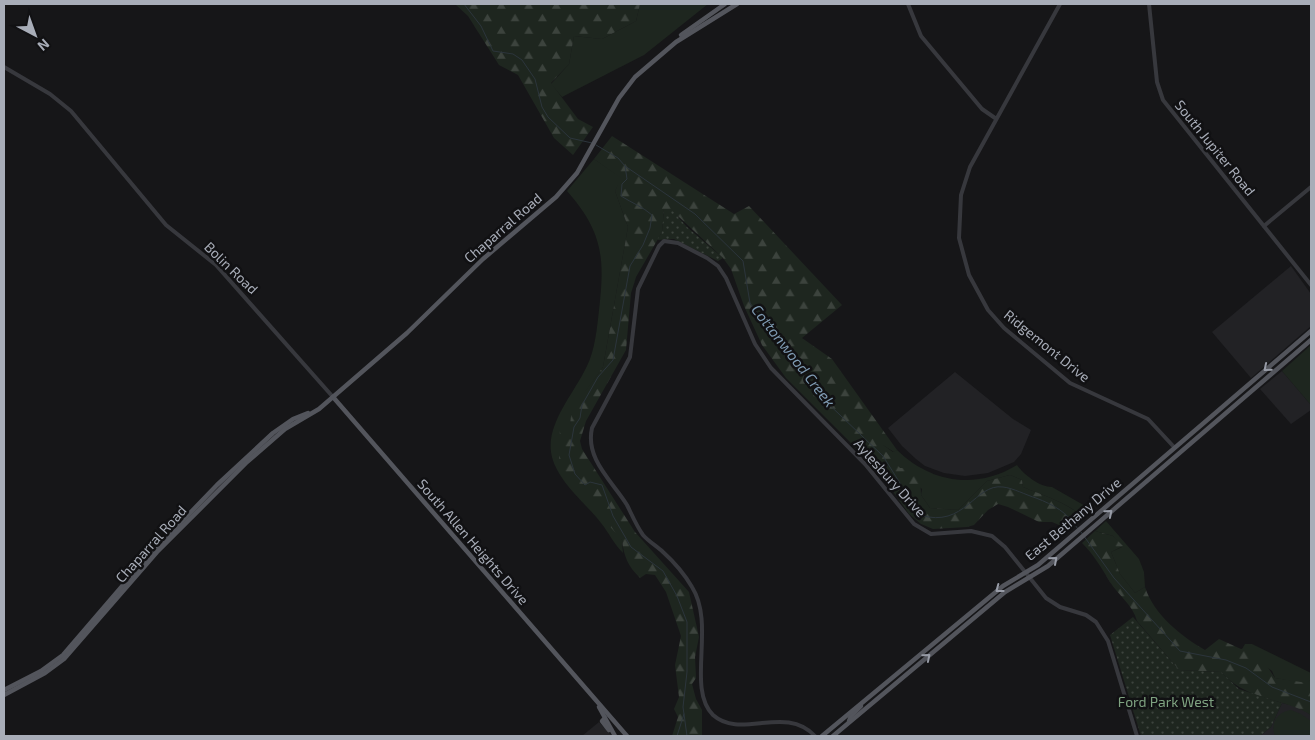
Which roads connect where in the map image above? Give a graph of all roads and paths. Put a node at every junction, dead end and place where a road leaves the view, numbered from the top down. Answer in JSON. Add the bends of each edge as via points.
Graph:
{"nodes":[{"id":1,"x":725,"y":4,"type":"edge"},
{"id":2,"x":737,"y":4,"type":"edge"},
{"id":3,"x":908,"y":4,"type":"edge"},
{"id":4,"x":1060,"y":4,"type":"edge"},
{"id":5,"x":1149,"y":4,"type":"edge"},
{"id":6,"x":676,"y":42,"type":"junction"},
{"id":7,"x":4,"y":67,"type":"edge"},
{"id":8,"x":995,"y":118,"type":"junction"},
{"id":9,"x":1311,"y":187,"type":"edge"},
{"id":10,"x":1264,"y":226,"type":"junction"},
{"id":11,"x":1311,"y":285,"type":"edge"},
{"id":12,"x":1311,"y":331,"type":"edge"},
{"id":13,"x":1311,"y":340,"type":"edge"},
{"id":14,"x":1283,"y":355,"type":"junction"},
{"id":15,"x":1288,"y":360,"type":"junction"},
{"id":16,"x":1237,"y":394,"type":"junction"},
{"id":17,"x":333,"y":397,"type":"junction"},
{"id":18,"x":1242,"y":400,"type":"junction"},
{"id":19,"x":319,"y":410,"type":"junction"},
{"id":20,"x":1206,"y":420,"type":"junction"},
{"id":21,"x":1211,"y":426,"type":"junction"},
{"id":22,"x":1174,"y":447,"type":"junction"},
{"id":23,"x":1180,"y":452,"type":"junction"},
{"id":24,"x":1143,"y":474,"type":"junction"},
{"id":25,"x":1149,"y":479,"type":"junction"},
{"id":26,"x":1025,"y":574,"type":"junction"},
{"id":27,"x":1030,"y":578,"type":"junction"},
{"id":28,"x":961,"y":619,"type":"junction"},
{"id":29,"x":966,"y":625,"type":"junction"},
{"id":30,"x":898,"y":672,"type":"junction"},
{"id":31,"x":902,"y":677,"type":"junction"},
{"id":32,"x":4,"y":690,"type":"edge"},
{"id":33,"x":4,"y":695,"type":"edge"},
{"id":34,"x":868,"y":697,"type":"junction"},
{"id":35,"x":597,"y":701,"type":"junction"},
{"id":36,"x":605,"y":718,"type":"junction"},
{"id":37,"x":850,"y":722,"type":"junction"},
{"id":38,"x":614,"y":734,"type":"edge"},
{"id":39,"x":626,"y":735,"type":"edge"},
{"id":40,"x":815,"y":736,"type":"edge"},
{"id":41,"x":822,"y":736,"type":"edge"},
{"id":42,"x":833,"y":736,"type":"edge"},
{"id":43,"x":1137,"y":736,"type":"edge"}],
"edges":[{"from":1,"to":6,"type":"main road","name":"Chaparral Road","via":[[686,31]]},
{"from":2,"to":6,"type":"main road","name":"Chaparral Road"},
{"from":3,"to":8,"type":"street","via":[[921,36],[982,109]]},
{"from":4,"to":8,"type":"street","name":"Ridgemont Drive"},
{"from":5,"to":10,"type":"street","name":"South Jupiter Road","via":[[1157,82],[1162,97]]},
{"from":6,"to":17,"type":"main road","name":"Chaparral Road","via":[[631,81],[582,164],[556,197],[483,259],[408,333]]},
{"from":7,"to":17,"type":"street","name":"Bolin Road","via":[[61,102],[166,225],[220,270]]},
{"from":8,"to":22,"type":"street","name":"Ridgemont Drive","via":[[968,172],[959,214],[963,256],[980,298],[1004,328],[1070,383],[1148,419]]},
{"from":9,"to":10,"type":"street"},
{"from":10,"to":11,"type":"street","name":"South Jupiter Road"},
{"from":12,"to":14,"type":"main road","name":"East Bethany Drive"},
{"from":13,"to":15,"type":"main road","name":"East Bethany Drive"},
{"from":14,"to":15,"type":"main road"},
{"from":14,"to":16,"type":"main road","name":"East Bethany Drive","one_way":true},
{"from":15,"to":18,"type":"main road","name":"East Bethany Drive"},
{"from":16,"to":18,"type":"main road"},
{"from":16,"to":20,"type":"main road","name":"East Bethany Drive"},
{"from":17,"to":19,"type":"main road","name":"Chaparral Road"},
{"from":17,"to":35,"type":"main road","name":"South Allen Heights Drive"},
{"from":18,"to":21,"type":"main road","name":"East Bethany Drive"},
{"from":19,"to":32,"type":"main road","name":"Chaparral Road","via":[[285,425],[224,478],[142,563],[63,655],[41,671]]},
{"from":19,"to":33,"type":"main road","name":"Chaparral Road","via":[[285,429],[217,490],[157,552],[64,659]]},
{"from":20,"to":21,"type":"main road"},
{"from":20,"to":22,"type":"main road","name":"East Bethany Drive"},
{"from":21,"to":23,"type":"main road","name":"East Bethany Drive"},
{"from":22,"to":23,"type":"main road"},
{"from":22,"to":24,"type":"main road","name":"East Bethany Drive"},
{"from":23,"to":25,"type":"main road","name":"East Bethany Drive"},
{"from":24,"to":25,"type":"main road"},
{"from":24,"to":26,"type":"main road","name":"East Bethany Drive"},
{"from":27,"to":25,"type":"main road","name":"East Bethany Drive","one_way":true},
{"from":26,"to":27,"type":"street","name":"Aylesbury Drive"},
{"from":26,"to":28,"type":"main road","name":"East Bethany Drive","one_way":true,"via":[[1003,586]]},
{"from":26,"to":40,"type":"street","name":"Aylesbury Drive","via":[[1001,542],[985,533],[931,534],[914,524],[865,464],[771,368],[755,344],[718,266],[678,243],[664,241],[640,282],[630,357],[594,424],[591,446],[596,460],[643,535],[671,560],[691,584],[699,600],[704,629],[701,690],[710,712],[735,726],[786,722],[797,724]]},
{"from":27,"to":29,"type":"main road","name":"East Bethany Drive","via":[[1005,592]]},
{"from":27,"to":43,"type":"street","name":"Aylesbury Drive","via":[[1051,602],[1086,615],[1103,630]]},
{"from":28,"to":29,"type":"main road"},
{"from":28,"to":30,"type":"main road","name":"East Bethany Drive"},
{"from":31,"to":29,"type":"main road","name":"East Bethany Drive","one_way":true},
{"from":30,"to":31,"type":"main road"},
{"from":30,"to":34,"type":"main road","name":"East Bethany Drive"},
{"from":31,"to":37,"type":"main road","name":"East Bethany Drive"},
{"from":34,"to":37,"type":"main road","via":[[851,716]]},
{"from":34,"to":41,"type":"main road","name":"East Bethany Drive"},
{"from":35,"to":36,"type":"main road","name":"South Allen Heights Drive"},
{"from":35,"to":39,"type":"main road","name":"South Allen Heights Drive"},
{"from":36,"to":38,"type":"main road","name":"South Allen Heights Drive"},
{"from":36,"to":39,"type":"main road"},
{"from":37,"to":42,"type":"main road","name":"East Bethany Drive"}]}
